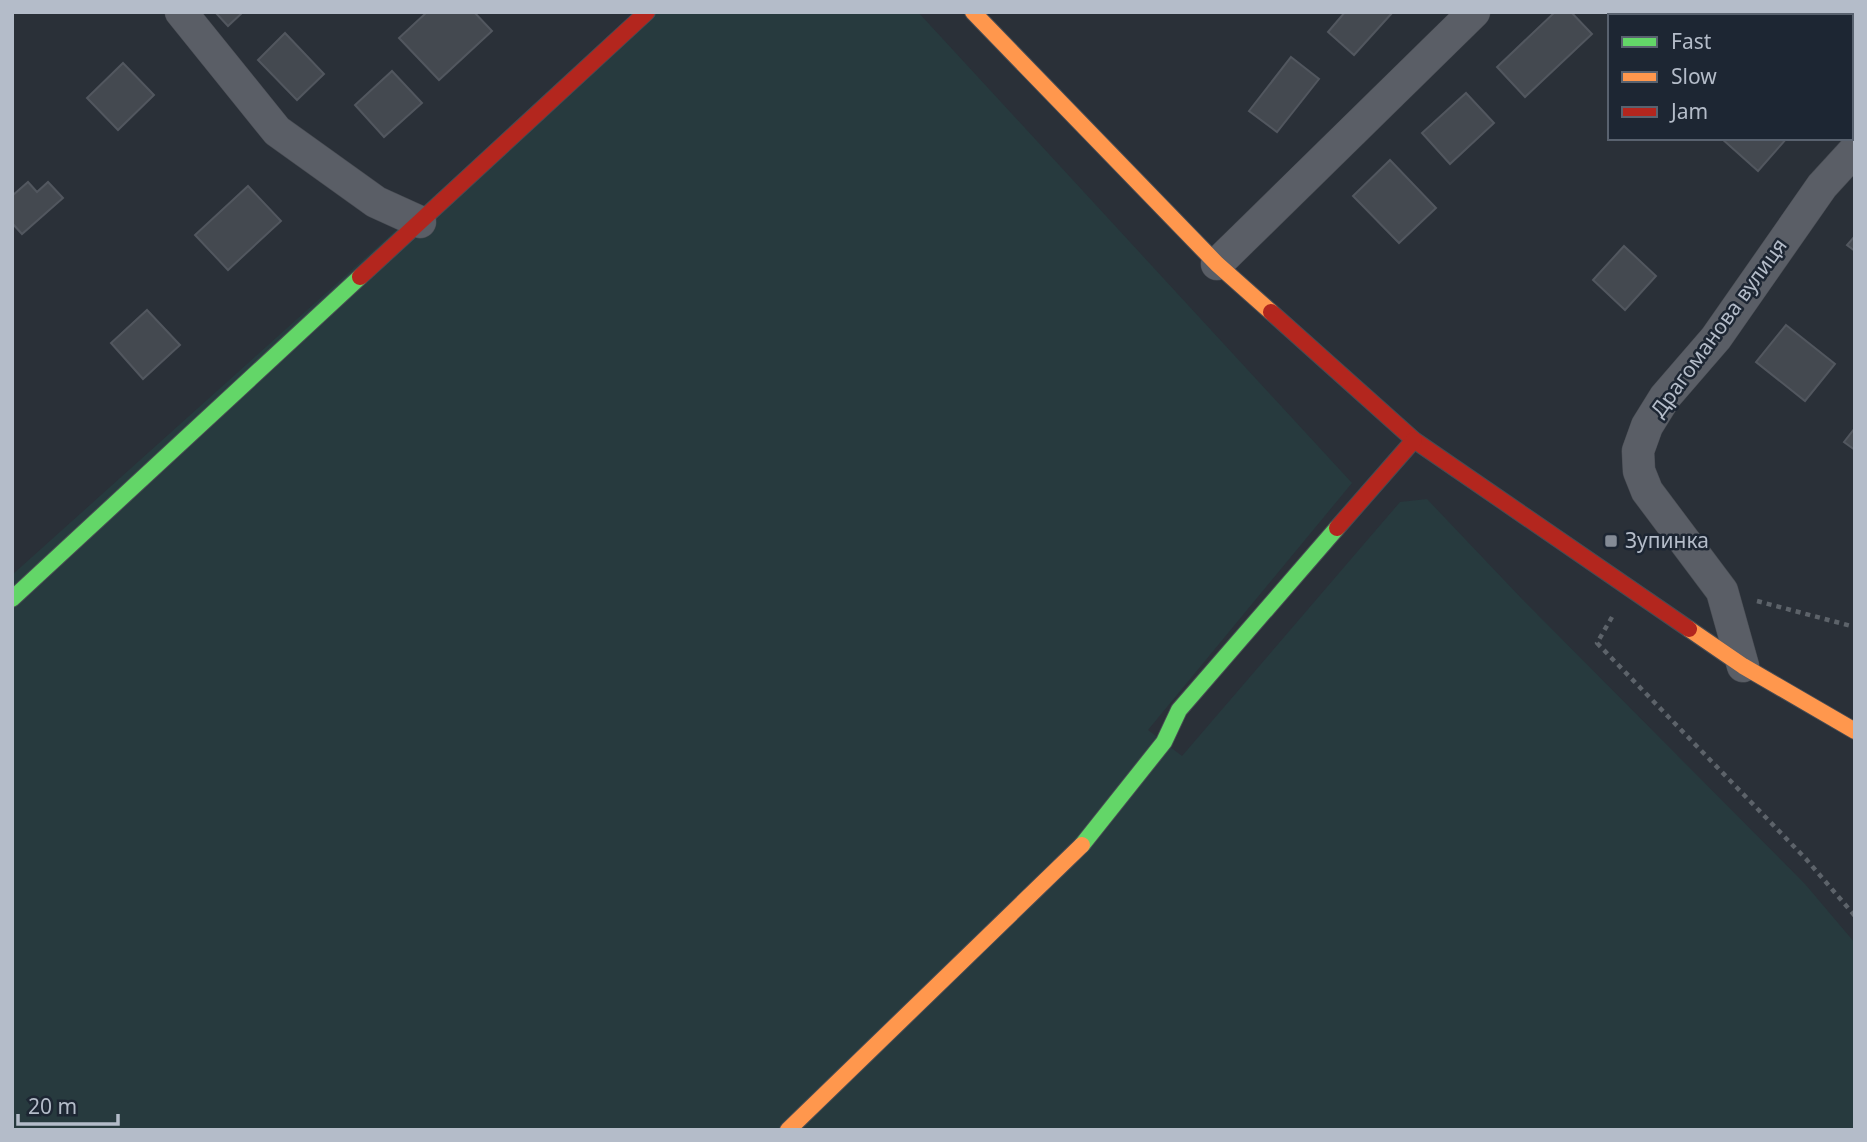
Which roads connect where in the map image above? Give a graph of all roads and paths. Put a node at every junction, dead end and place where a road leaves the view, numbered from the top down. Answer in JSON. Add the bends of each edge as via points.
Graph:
{"nodes":[{"id":1,"x":181,"y":12,"type":"edge"},
{"id":2,"x":647,"y":12,"type":"edge"},
{"id":3,"x":973,"y":12,"type":"edge"},
{"id":4,"x":1474,"y":12,"type":"edge"},
{"id":5,"x":1855,"y":150,"type":"edge"},
{"id":6,"x":420,"y":222,"type":"junction"},
{"id":7,"x":1217,"y":264,"type":"junction"},
{"id":8,"x":1414,"y":440,"type":"junction"},
{"id":9,"x":1629,"y":588,"type":"junction"},
{"id":10,"x":1722,"y":591,"type":"junction"},
{"id":11,"x":12,"y":599,"type":"edge"},
{"id":12,"x":1855,"y":627,"type":"edge"},
{"id":13,"x":1743,"y":666,"type":"junction"},
{"id":14,"x":1855,"y":731,"type":"edge"},
{"id":15,"x":1855,"y":916,"type":"edge"},
{"id":16,"x":788,"y":1130,"type":"edge"}],
"edges":[{"from":1,"to":6,"type":"street","via":[[278,131],[376,202]]},
{"from":2,"to":6,"type":"street"},
{"from":3,"to":7,"type":"street"},
{"from":4,"to":7,"type":"street"},
{"from":5,"to":10,"type":"street","name":"Драгоманова вулиця","via":[[1822,186],[1716,338],[1665,397],[1638,451],[1647,491]]},
{"from":6,"to":11,"type":"street"},
{"from":7,"to":8,"type":"street"},
{"from":8,"to":9,"type":"street"},
{"from":8,"to":16,"type":"street","via":[[1179,710],[1164,742],[1074,855]]},
{"from":9,"to":13,"type":"street"},
{"from":9,"to":15,"type":"path","via":[[1597,643],[1806,859]]},
{"from":10,"to":12,"type":"path"},
{"from":10,"to":13,"type":"street","name":"Драгоманова вулиця"},
{"from":13,"to":14,"type":"street"}]}
